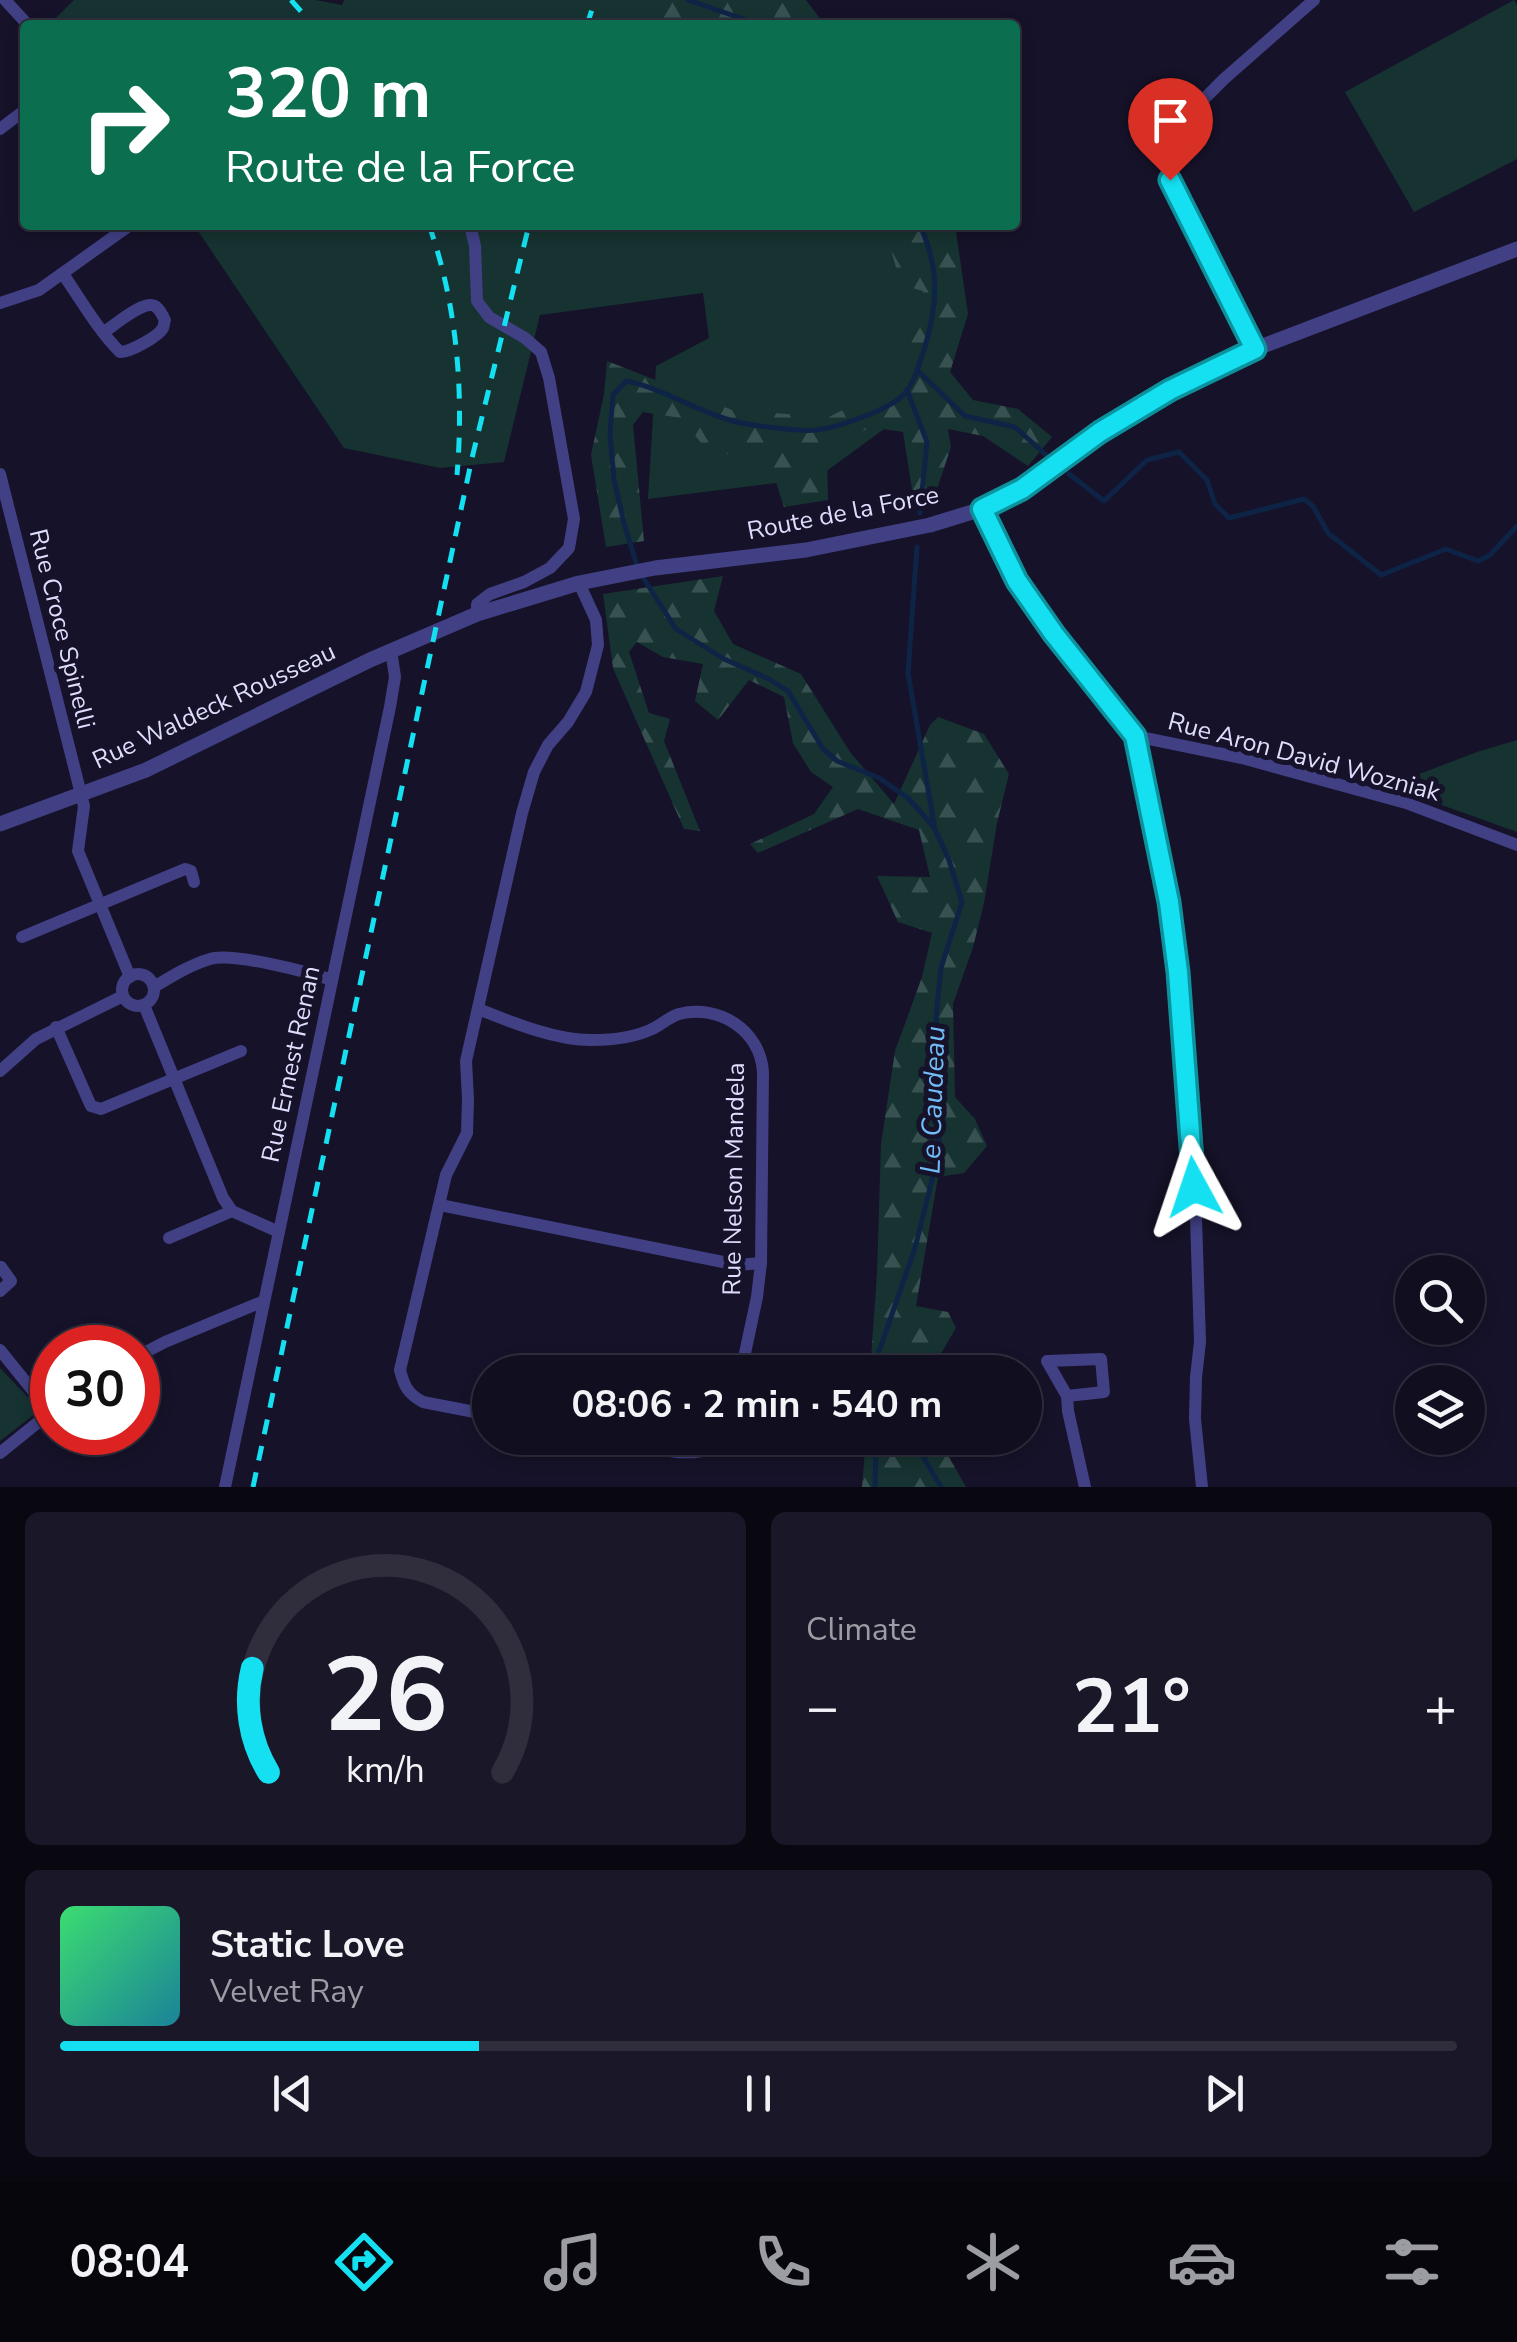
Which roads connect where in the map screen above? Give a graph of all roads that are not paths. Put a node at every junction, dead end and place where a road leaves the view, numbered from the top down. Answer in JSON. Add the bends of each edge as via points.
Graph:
{"nodes":[{"id":1,"x":6,"y":0,"type":"edge"},
{"id":2,"x":1314,"y":0,"type":"edge"},
{"id":3,"x":24,"y":20,"type":"edge"},
{"id":4,"x":20,"y":114,"type":"edge"},
{"id":5,"x":0,"y":129,"type":"edge"},
{"id":6,"x":123,"y":230,"type":"edge"},
{"id":7,"x":471,"y":230,"type":"edge"},
{"id":8,"x":1517,"y":249,"type":"edge"},
{"id":9,"x":63,"y":274,"type":"junction"},
{"id":10,"x":0,"y":303,"type":"edge"},
{"id":11,"x":104,"y":332,"type":"junction"},
{"id":12,"x":1255,"y":349,"type":"junction"},
{"id":13,"x":0,"y":474,"type":"edge"},
{"id":14,"x":982,"y":509,"type":"junction"},
{"id":15,"x":578,"y":584,"type":"junction"},
{"id":16,"x":477,"y":614,"type":"junction"},
{"id":17,"x":391,"y":650,"type":"junction"},
{"id":18,"x":1135,"y":736,"type":"junction"},
{"id":19,"x":80,"y":796,"type":"junction"},
{"id":20,"x":0,"y":824,"type":"edge"},
{"id":21,"x":1517,"y":845,"type":"edge"},
{"id":22,"x":194,"y":882,"type":"dead end"},
{"id":23,"x":99,"y":904,"type":"junction"},
{"id":24,"x":22,"y":937,"type":"dead end"},
{"id":25,"x":130,"y":977,"type":"junction"},
{"id":26,"x":332,"y":980,"type":"junction"},
{"id":27,"x":154,"y":987,"type":"junction"},
{"id":28,"x":123,"y":996,"type":"junction"},
{"id":29,"x":144,"y":1005,"type":"junction"},
{"id":30,"x":478,"y":1008,"type":"junction"},
{"id":31,"x":56,"y":1027,"type":"junction"},
{"id":32,"x":241,"y":1051,"type":"dead end"},
{"id":33,"x":0,"y":1071,"type":"edge"},
{"id":34,"x":174,"y":1078,"type":"junction"},
{"id":35,"x":440,"y":1206,"type":"junction"},
{"id":36,"x":232,"y":1211,"type":"junction"},
{"id":37,"x":279,"y":1232,"type":"junction"},
{"id":38,"x":169,"y":1238,"type":"dead end"},
{"id":39,"x":761,"y":1264,"type":"junction"},
{"id":40,"x":1,"y":1267,"type":"edge"},
{"id":41,"x":0,"y":1292,"type":"edge"},
{"id":42,"x":264,"y":1300,"type":"junction"},
{"id":43,"x":160,"y":1345,"type":"edge"},
{"id":44,"x":0,"y":1350,"type":"edge"},
{"id":45,"x":745,"y":1355,"type":"edge"},
{"id":46,"x":30,"y":1386,"type":"edge"},
{"id":47,"x":1067,"y":1396,"type":"junction"},
{"id":48,"x":472,"y":1411,"type":"edge"},
{"id":49,"x":30,"y":1428,"type":"edge"},
{"id":50,"x":0,"y":1453,"type":"edge"},
{"id":51,"x":225,"y":1487,"type":"edge"},
{"id":52,"x":1085,"y":1487,"type":"edge"},
{"id":53,"x":1202,"y":1487,"type":"edge"}],
"edges":[{"from":1,"to":3,"type":"street"},
{"from":2,"to":12,"type":"street","via":[[1224,79],[1168,143],[1170,180]]},
{"from":4,"to":5,"type":"street"},
{"from":6,"to":9,"type":"street"},
{"from":7,"to":16,"type":"street","via":[[477,301],[489,318],[541,352],[574,519],[569,548],[550,568],[490,594],[477,604]]},
{"from":8,"to":12,"type":"street","name":"Route de la Force"},
{"from":9,"to":10,"type":"street"},
{"from":9,"to":11,"type":"street"},
{"from":11,"to":11,"type":"street","via":[[120,352],[128,352],[165,320],[150,304]]},
{"from":12,"to":14,"type":"street","name":"Route de la Force","via":[[1170,390]]},
{"from":13,"to":19,"type":"street","name":"Rue Croce Spinelli"},
{"from":14,"to":15,"type":"street","name":"Route de la Force","via":[[806,550]]},
{"from":14,"to":18,"type":"street","via":[[1017,581]]},
{"from":15,"to":16,"type":"street","name":"Route de la Force"},
{"from":15,"to":30,"type":"street","via":[[596,620],[598,645],[586,692],[534,772]]},
{"from":16,"to":17,"type":"street","name":"Rue Waldeck Rousseau"},
{"from":17,"to":19,"type":"street","name":"Rue Waldeck Rousseau"},
{"from":17,"to":26,"type":"street","name":"Rue Ernest Renan","via":[[390,707]]},
{"from":18,"to":21,"type":"street","name":"Rue Aron David Wozniak","via":[[1406,803]]},
{"from":18,"to":53,"type":"street","via":[[1178,972],[1196,1219],[1195,1419]]},
{"from":19,"to":20,"type":"street","name":"Rue Waldeck Rousseau"},
{"from":19,"to":23,"type":"street","name":"Rue Croce Spinelli","via":[[78,851]]},
{"from":22,"to":23,"type":"street","via":[[185,869]]},
{"from":23,"to":24,"type":"street"},
{"from":23,"to":25,"type":"street","name":"Rue Croce Spinelli"},
{"from":25,"to":27,"type":"street","via":[[145,976]]},
{"from":25,"to":28,"type":"street"},
{"from":26,"to":27,"type":"street","via":[[234,956],[181,970]]},
{"from":26,"to":37,"type":"street","name":"Rue Ernest Renan"},
{"from":27,"to":29,"type":"street"},
{"from":28,"to":29,"type":"street"},
{"from":28,"to":31,"type":"street"},
{"from":29,"to":34,"type":"street"},
{"from":30,"to":35,"type":"street","via":[[466,1061],[467,1133],[446,1175]]},
{"from":30,"to":39,"type":"street","name":"Rue Nelson Mandela","via":[[586,1040],[618,1039],[676,1015],[705,1011],[740,1027],[762,1057]]},
{"from":31,"to":33,"type":"street"},
{"from":31,"to":34,"type":"street","via":[[91,1106],[101,1109]]},
{"from":32,"to":34,"type":"street"},
{"from":34,"to":36,"type":"street"},
{"from":35,"to":39,"type":"street","via":[[738,1265]]},
{"from":35,"to":48,"type":"street","via":[[400,1370],[414,1397]]},
{"from":36,"to":37,"type":"street"},
{"from":36,"to":38,"type":"street"},
{"from":37,"to":42,"type":"street","name":"Rue Ernest Renan"},
{"from":39,"to":45,"type":"street","name":"Rue Nelson Mandela"},
{"from":40,"to":41,"type":"street","via":[[11,1282]]},
{"from":42,"to":43,"type":"street"},
{"from":42,"to":51,"type":"street","name":"Rue Ernest Renan"},
{"from":44,"to":46,"type":"street"},
{"from":47,"to":47,"type":"street","via":[[1104,1392],[1101,1359],[1046,1361]]},
{"from":47,"to":52,"type":"street"},
{"from":49,"to":50,"type":"street"}]}
